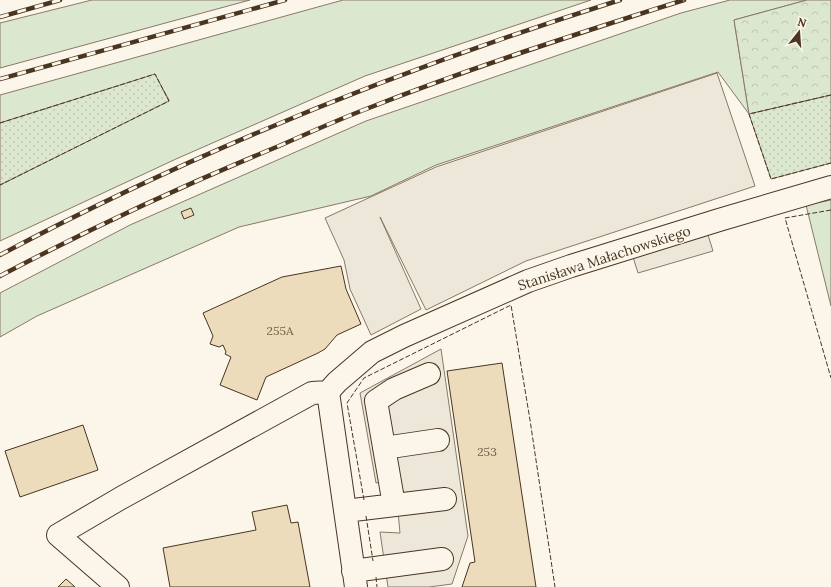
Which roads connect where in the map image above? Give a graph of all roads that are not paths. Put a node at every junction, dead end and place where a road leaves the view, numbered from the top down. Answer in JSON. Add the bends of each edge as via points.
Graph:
{"nodes":[{"id":1,"x":831,"y":187,"type":"edge"},
{"id":2,"x":428,"y":374,"type":"dead end"},
{"id":3,"x":328,"y":392,"type":"junction"},
{"id":4,"x":438,"y":440,"type":"dead end"},
{"id":5,"x":384,"y":448,"type":"junction"},
{"id":6,"x":446,"y":499,"type":"dead end"},
{"id":7,"x":394,"y":505,"type":"junction"},
{"id":8,"x":345,"y":511,"type":"junction"},
{"id":9,"x":442,"y":559,"type":"dead end"},
{"id":10,"x":354,"y":579,"type":"edge"},
{"id":11,"x":118,"y":587,"type":"edge"}],
"edges":[{"from":1,"to":3,"type":"street","name":"Stanisława Małachowskiego","via":[[630,247],[528,281],[372,352]]},
{"from":2,"to":5,"type":"street","via":[[394,389],[376,401]]},
{"from":3,"to":8,"type":"street"},
{"from":3,"to":11,"type":"street","via":[[312,393],[58,535]]},
{"from":4,"to":5,"type":"street"},
{"from":5,"to":7,"type":"street"},
{"from":6,"to":7,"type":"street"},
{"from":7,"to":8,"type":"street"},
{"from":8,"to":10,"type":"street"},
{"from":9,"to":10,"type":"street"}]}
